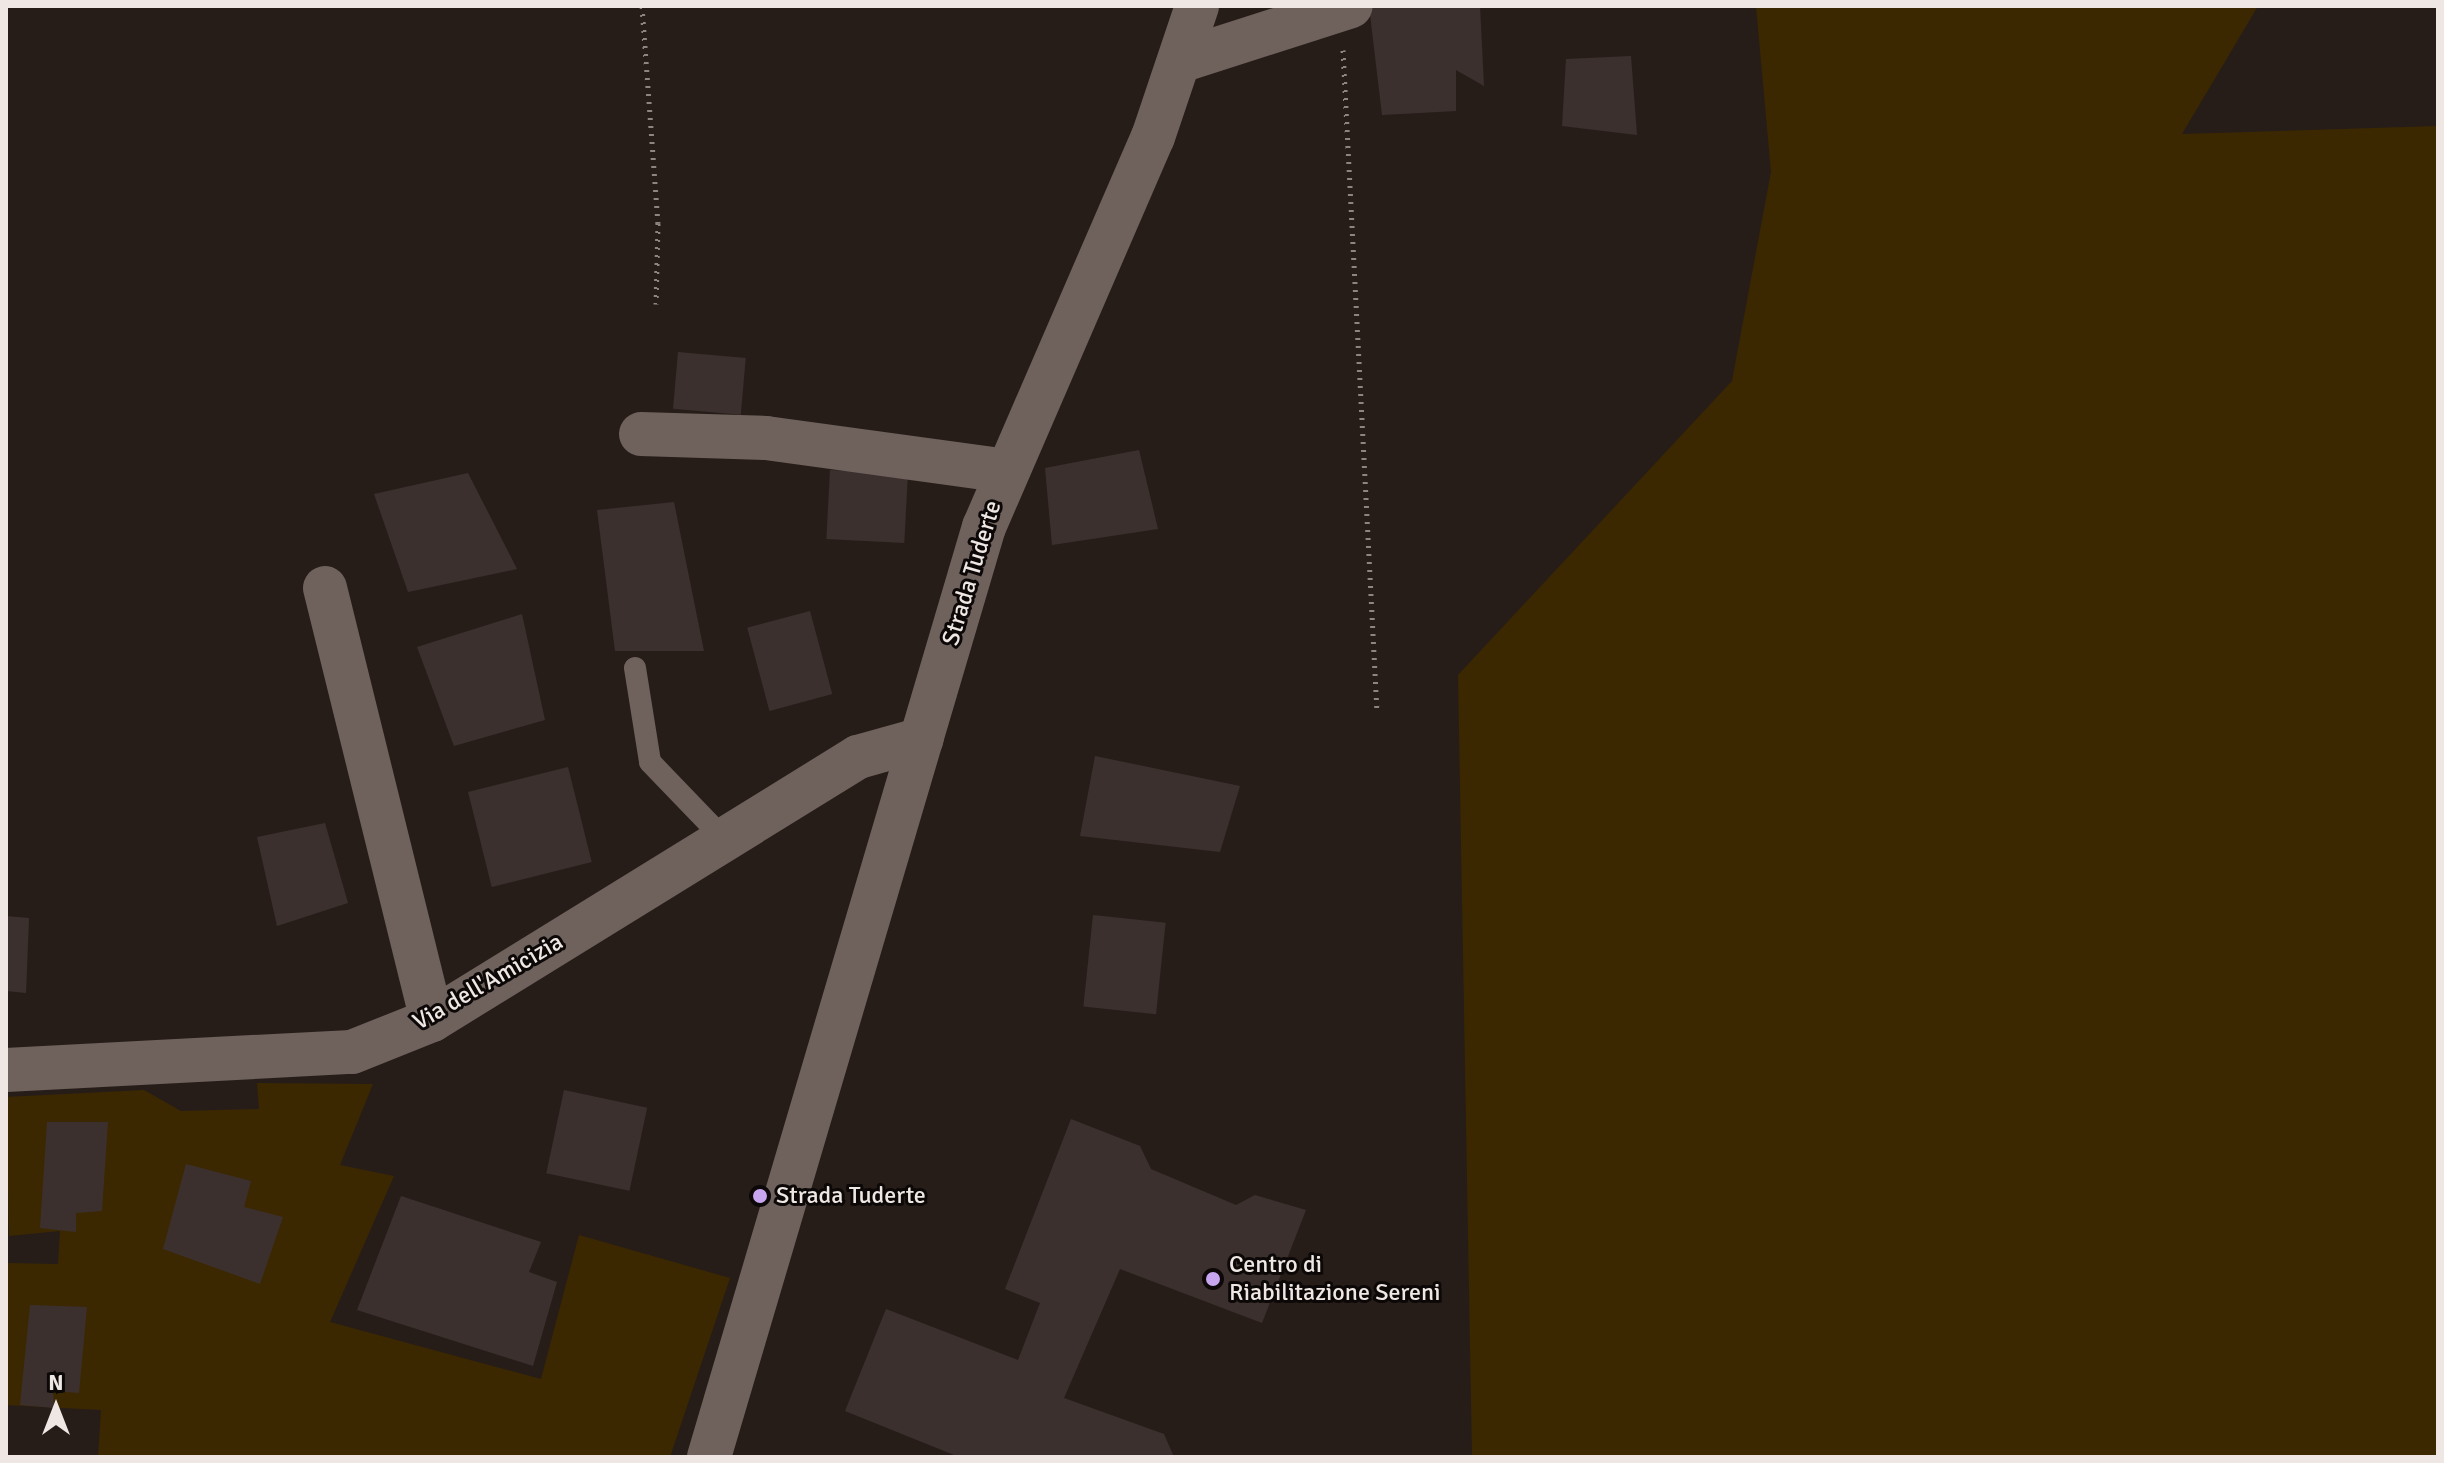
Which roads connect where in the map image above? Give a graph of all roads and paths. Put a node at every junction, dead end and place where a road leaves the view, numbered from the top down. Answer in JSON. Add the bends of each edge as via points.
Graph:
{"nodes":[{"id":1,"x":642,"y":6,"type":"edge"},
{"id":2,"x":1197,"y":6,"type":"edge"},
{"id":3,"x":1347,"y":7,"type":"edge"},
{"id":4,"x":1183,"y":60,"type":"junction"},
{"id":5,"x":656,"y":304,"type":"dead end"},
{"id":6,"x":641,"y":434,"type":"dead end"},
{"id":7,"x":1006,"y":471,"type":"junction"},
{"id":8,"x":325,"y":588,"type":"dead end"},
{"id":9,"x":635,"y":668,"type":"dead end"},
{"id":10,"x":1377,"y":713,"type":"dead end"},
{"id":11,"x":922,"y":739,"type":"junction"},
{"id":12,"x":724,"y":839,"type":"junction"},
{"id":13,"x":432,"y":1020,"type":"junction"},
{"id":14,"x":6,"y":1070,"type":"edge"},
{"id":15,"x":709,"y":1457,"type":"edge"}],
"edges":[{"from":1,"to":5,"type":"path","via":[[658,223]]},
{"from":2,"to":4,"type":"street","name":"Strada Tuderte"},
{"from":3,"to":4,"type":"street"},
{"from":3,"to":10,"type":"path"},
{"from":4,"to":7,"type":"street","name":"Strada Tuderte"},
{"from":6,"to":7,"type":"street","name":"Strada Tuderte","via":[[766,438]]},
{"from":7,"to":11,"type":"street","name":"Strada Tuderte"},
{"from":8,"to":13,"type":"street"},
{"from":9,"to":12,"type":"lane","via":[[650,762]]},
{"from":11,"to":12,"type":"street","name":"Via dell'Amicizia","via":[[858,757]]},
{"from":11,"to":15,"type":"street","name":"Strada Tuderte"},
{"from":12,"to":13,"type":"street","name":"Via dell'Amicizia"},
{"from":13,"to":14,"type":"street","name":"Via dell'Amicizia","via":[[352,1052]]}]}
